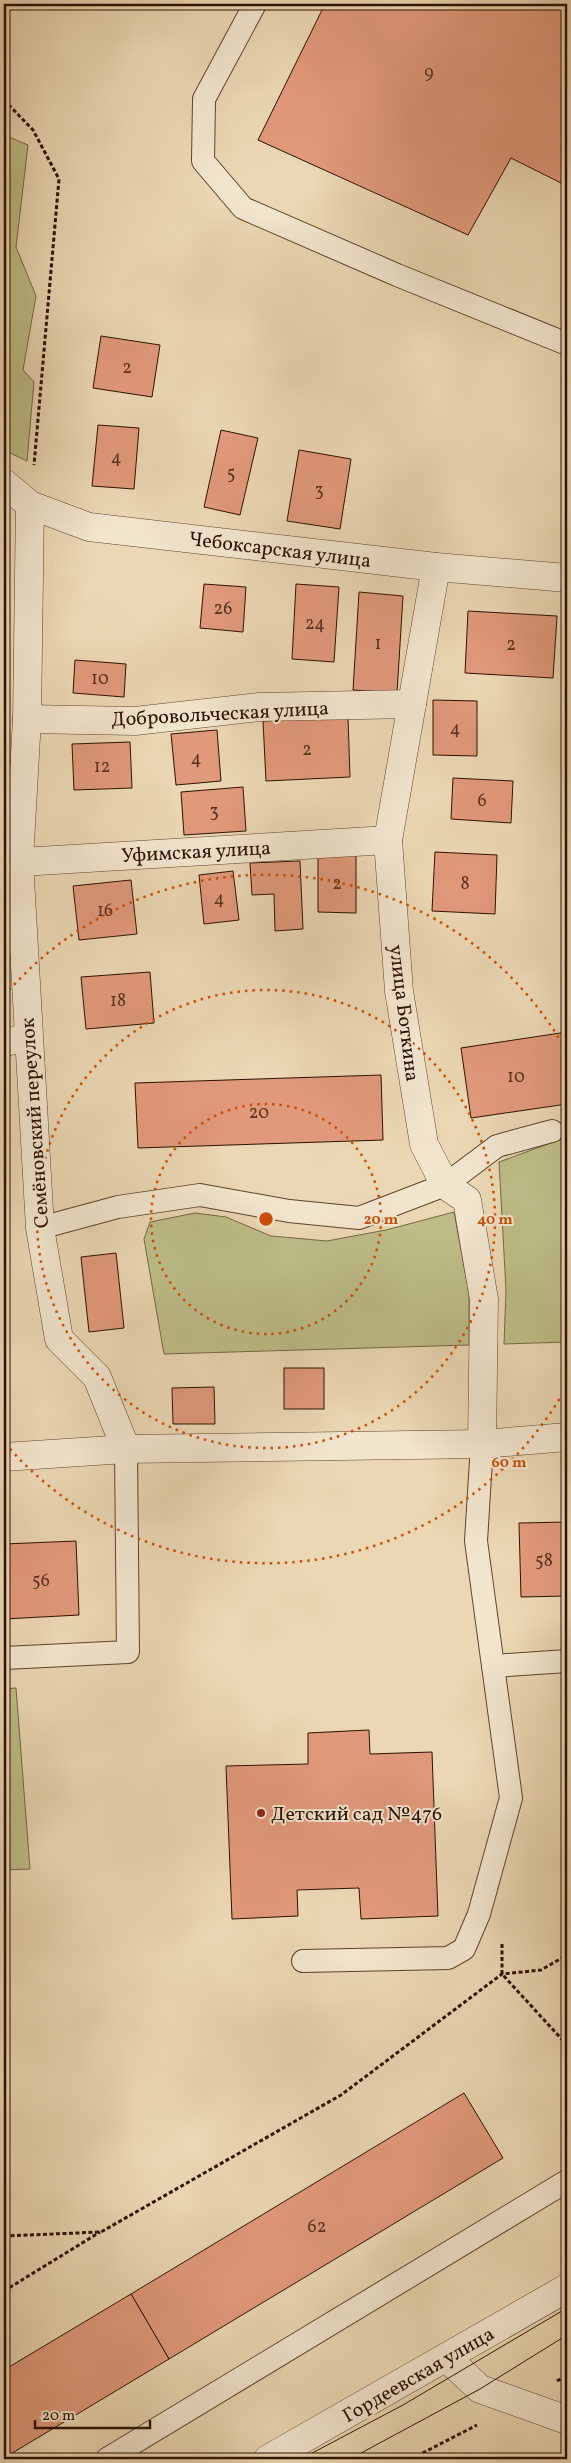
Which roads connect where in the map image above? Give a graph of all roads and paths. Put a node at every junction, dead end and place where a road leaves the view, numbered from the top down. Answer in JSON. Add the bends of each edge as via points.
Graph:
{"nodes":[{"id":1,"x":255,"y":4,"type":"edge"},
{"id":2,"x":4,"y":100,"type":"edge"},
{"id":3,"x":567,"y":344,"type":"edge"},
{"id":4,"x":4,"y":482,"type":"edge"},
{"id":5,"x":30,"y":505,"type":"junction"},
{"id":6,"x":436,"y":567,"type":"junction"},
{"id":7,"x":567,"y":578,"type":"edge"},
{"id":8,"x":16,"y":678,"type":"edge"},
{"id":9,"x":412,"y":704,"type":"junction"},
{"id":10,"x":27,"y":719,"type":"junction"},
{"id":11,"x":388,"y":840,"type":"junction"},
{"id":12,"x":12,"y":862,"type":"edge"},
{"id":13,"x":16,"y":1040,"type":"edge"},
{"id":14,"x":552,"y":1131,"type":"dead end"},
{"id":15,"x":446,"y":1185,"type":"junction"},
{"id":16,"x":40,"y":1228,"type":"junction"},
{"id":17,"x":567,"y":1437,"type":"edge"},
{"id":18,"x":482,"y":1444,"type":"junction"},
{"id":19,"x":126,"y":1449,"type":"junction"},
{"id":20,"x":4,"y":1457,"type":"edge"},
{"id":21,"x":4,"y":1658,"type":"edge"},
{"id":22,"x":567,"y":1661,"type":"edge"},
{"id":23,"x":493,"y":1666,"type":"junction"},
{"id":24,"x":483,"y":1900,"type":"junction"},
{"id":25,"x":567,"y":1955,"type":"edge"},
{"id":26,"x":303,"y":1961,"type":"dead end"},
{"id":27,"x":502,"y":1974,"type":"junction"},
{"id":28,"x":567,"y":2045,"type":"edge"},
{"id":29,"x":567,"y":2180,"type":"edge"},
{"id":30,"x":101,"y":2232,"type":"junction"},
{"id":31,"x":4,"y":2236,"type":"edge"},
{"id":32,"x":567,"y":2288,"type":"edge"},
{"id":33,"x":4,"y":2291,"type":"edge"},
{"id":34,"x":447,"y":2358,"type":"junction"},
{"id":35,"x":567,"y":2420,"type":"edge"},
{"id":36,"x":107,"y":2459,"type":"edge"},
{"id":37,"x":268,"y":2459,"type":"edge"}],
"edges":[{"from":1,"to":3,"type":"lane","via":[[204,99],[203,161],[243,208]]},
{"from":2,"to":5,"type":"path","via":[[33,130],[59,180]]},
{"from":4,"to":5,"type":"street","name":"Чебоксарская улица"},
{"from":5,"to":6,"type":"street","name":"Чебоксарская улица","via":[[89,527]]},
{"from":5,"to":8,"type":"street","name":"Семёновский переулок"},
{"from":6,"to":7,"type":"street","name":"Чебоксарская улица"},
{"from":6,"to":9,"type":"street","name":"улица Боткина"},
{"from":8,"to":10,"type":"street","name":"Семёновский переулок"},
{"from":9,"to":10,"type":"street","name":"Добровольческая улица","via":[[259,707],[136,721]]},
{"from":9,"to":11,"type":"street","name":"улица Боткина"},
{"from":10,"to":12,"type":"street","name":"Семёновский переулок"},
{"from":11,"to":12,"type":"street","name":"Уфимская улица"},
{"from":11,"to":15,"type":"street","name":"улица Боткина","via":[[398,992],[424,1144]]},
{"from":12,"to":13,"type":"street","name":"Семёновский переулок"},
{"from":13,"to":16,"type":"street","name":"Семёновский переулок"},
{"from":14,"to":15,"type":"lane","via":[[497,1146]]},
{"from":15,"to":16,"type":"lane","via":[[359,1218],[200,1195],[118,1207]]},
{"from":15,"to":18,"type":"street","name":"улица Боткина","via":[[467,1200],[484,1299]]},
{"from":16,"to":19,"type":"street","name":"Семёновский переулок","via":[[60,1340],[97,1377]]},
{"from":17,"to":18,"type":"street"},
{"from":18,"to":19,"type":"street"},
{"from":18,"to":23,"type":"lane","via":[[476,1541]]},
{"from":19,"to":20,"type":"street"},
{"from":19,"to":21,"type":"lane","via":[[128,1652]]},
{"from":22,"to":23,"type":"lane"},
{"from":23,"to":24,"type":"lane","via":[[511,1798]]},
{"from":24,"to":26,"type":"lane","via":[[464,1949],[448,1958]]},
{"from":24,"to":27,"type":"path","via":[[502,1907]]},
{"from":25,"to":27,"type":"path","via":[[541,1970]]},
{"from":27,"to":28,"type":"path"},
{"from":27,"to":30,"type":"path","via":[[341,2095]]},
{"from":29,"to":36,"type":"lane"},
{"from":30,"to":31,"type":"path"},
{"from":30,"to":33,"type":"path"},
{"from":32,"to":34,"type":"street","name":"Гордеевская улица"},
{"from":34,"to":35,"type":"street","via":[[480,2390]]},
{"from":34,"to":37,"type":"street","name":"Гордеевская улица"}]}
